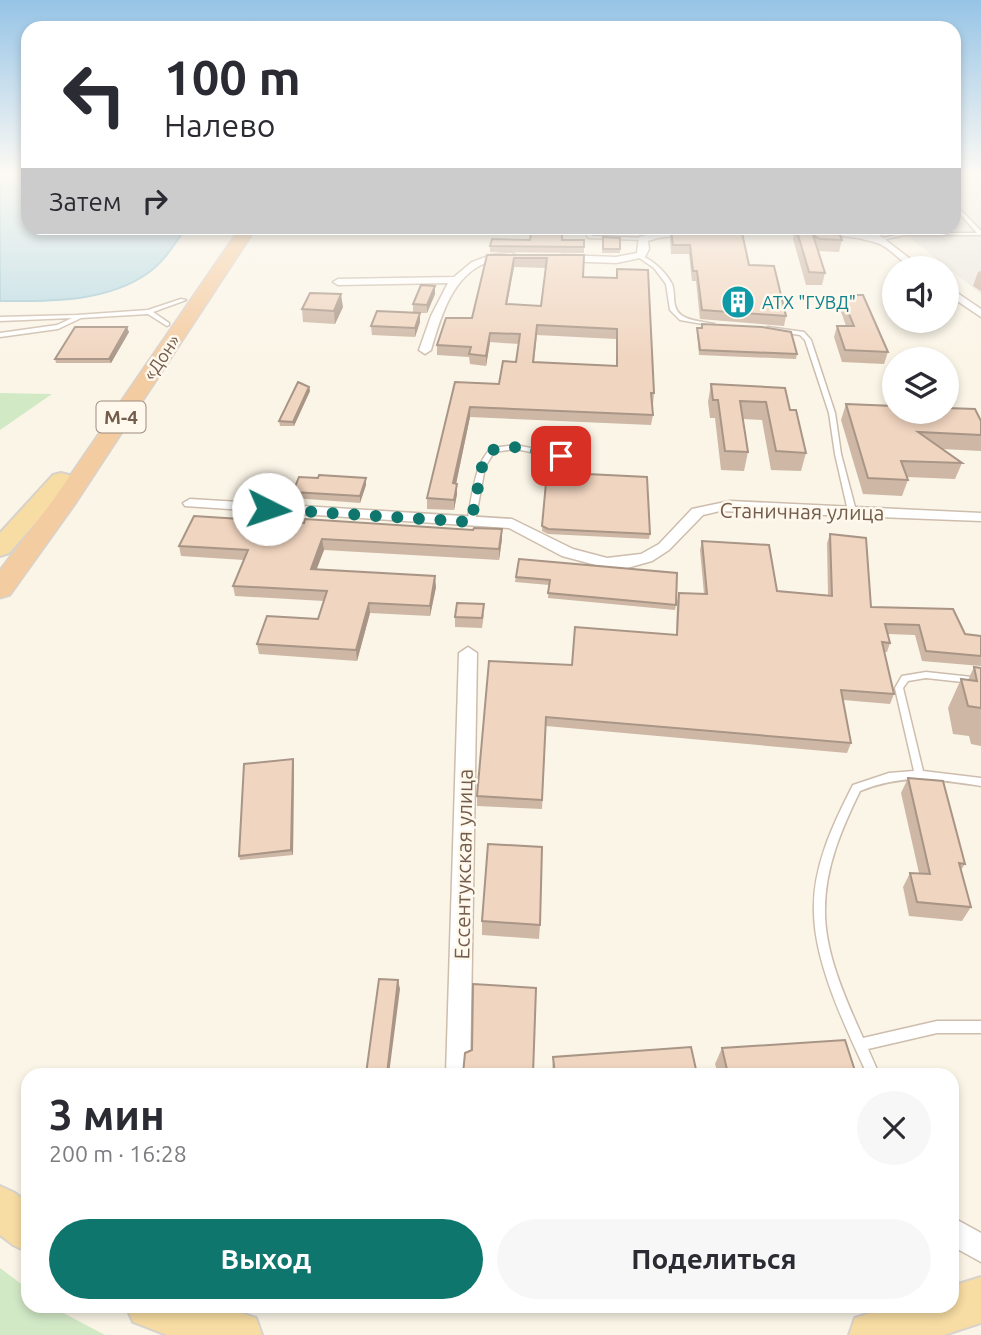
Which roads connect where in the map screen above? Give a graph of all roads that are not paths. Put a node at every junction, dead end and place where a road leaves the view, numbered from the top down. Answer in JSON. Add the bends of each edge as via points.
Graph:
{"nodes":[{"id":1,"x":223,"y":237,"type":"edge"},
{"id":2,"x":242,"y":237,"type":"edge"},
{"id":3,"x":597,"y":237,"type":"edge"},
{"id":4,"x":647,"y":237,"type":"edge"},
{"id":5,"x":862,"y":237,"type":"edge"},
{"id":6,"x":875,"y":237,"type":"edge"},
{"id":7,"x":890,"y":237,"type":"edge"},
{"id":8,"x":643,"y":239,"type":"junction"},
{"id":9,"x":878,"y":240,"type":"junction"},
{"id":10,"x":640,"y":256,"type":"junction"},
{"id":11,"x":900,"y":256,"type":"edge"},
{"id":12,"x":525,"y":257,"type":"edge"},
{"id":13,"x":551,"y":257,"type":"edge"},
{"id":14,"x":455,"y":280,"type":"junction"},
{"id":15,"x":338,"y":282,"type":"dead end"},
{"id":16,"x":959,"y":298,"type":"edge"},
{"id":17,"x":183,"y":300,"type":"junction"},
{"id":18,"x":149,"y":312,"type":"junction"},
{"id":19,"x":981,"y":314,"type":"edge"},
{"id":20,"x":80,"y":316,"type":"junction"},
{"id":21,"x":0,"y":319,"type":"edge"},
{"id":22,"x":167,"y":324,"type":"junction"},
{"id":23,"x":726,"y":326,"type":"edge"},
{"id":24,"x":762,"y":328,"type":"edge"},
{"id":25,"x":0,"y":335,"type":"edge"},
{"id":26,"x":425,"y":350,"type":"dead end"},
{"id":27,"x":584,"y":461,"type":"dead end"},
{"id":28,"x":61,"y":480,"type":"junction"},
{"id":29,"x":190,"y":503,"type":"dead end"},
{"id":30,"x":852,"y":511,"type":"junction"},
{"id":31,"x":981,"y":517,"type":"edge"},
{"id":32,"x":471,"y":522,"type":"junction"},
{"id":33,"x":0,"y":548,"type":"edge"},
{"id":34,"x":0,"y":564,"type":"edge"},
{"id":35,"x":0,"y":589,"type":"edge"},
{"id":36,"x":468,"y":653,"type":"dead end"},
{"id":37,"x":981,"y":681,"type":"edge"},
{"id":38,"x":919,"y":773,"type":"junction"},
{"id":39,"x":981,"y":782,"type":"edge"},
{"id":40,"x":981,"y":1027,"type":"edge"},
{"id":41,"x":859,"y":1045,"type":"junction"},
{"id":42,"x":458,"y":1068,"type":"edge"},
{"id":43,"x":870,"y":1068,"type":"edge"},
{"id":44,"x":0,"y":1208,"type":"edge"},
{"id":45,"x":21,"y":1224,"type":"edge"},
{"id":46,"x":959,"y":1235,"type":"edge"},
{"id":47,"x":981,"y":1248,"type":"edge"},
{"id":48,"x":981,"y":1300,"type":"edge"},
{"id":49,"x":959,"y":1307,"type":"edge"},
{"id":50,"x":171,"y":1313,"type":"edge"},
{"id":51,"x":941,"y":1313,"type":"edge"},
{"id":52,"x":239,"y":1335,"type":"edge"},
{"id":53,"x":872,"y":1335,"type":"edge"}],
"edges":[{"from":1,"to":17,"type":"highway","name":"«Дон»","number":"М-4"},
{"from":2,"to":35,"type":"highway","name":"«Дон»","number":"М-4","via":[[64,504]]},
{"from":3,"to":8,"type":"lane"},
{"from":4,"to":8,"type":"street"},
{"from":5,"to":9,"type":"street"},
{"from":6,"to":9,"type":"street"},
{"from":7,"to":9,"type":"lane"},
{"from":8,"to":10,"type":"street"},
{"from":9,"to":11,"type":"street"},
{"from":10,"to":13,"type":"street"},
{"from":10,"to":23,"type":"lane","via":[[669,284],[673,310],[682,319]]},
{"from":12,"to":14,"type":"street","via":[[485,258]]},
{"from":14,"to":15,"type":"street"},
{"from":14,"to":26,"type":"street"},
{"from":16,"to":19,"type":"street"},
{"from":17,"to":18,"type":"lane"},
{"from":17,"to":22,"type":"highway","name":"«Дон»","number":"М-4"},
{"from":18,"to":20,"type":"lane"},
{"from":18,"to":22,"type":"lane"},
{"from":20,"to":21,"type":"lane"},
{"from":20,"to":25,"type":"lane","via":[[58,327]]},
{"from":22,"to":28,"type":"highway","name":"«Дон»","number":"М-4"},
{"from":24,"to":30,"type":"lane","via":[[802,333],[808,340],[832,413]]},
{"from":27,"to":32,"type":"lane","via":[[516,447],[492,450],[482,467]]},
{"from":28,"to":33,"type":"main road"},
{"from":28,"to":34,"type":"highway","name":"«Дон»","number":"М-4"},
{"from":29,"to":32,"type":"street","name":"Станичная улица"},
{"from":30,"to":31,"type":"street","name":"Станичная улица"},
{"from":30,"to":32,"type":"street","name":"Станичная улица","via":[[730,505],[701,510],[662,549],[628,565],[601,564],[512,524]]},
{"from":36,"to":42,"type":"street","name":"Ессентукская улица"},
{"from":37,"to":38,"type":"lane","via":[[926,675],[905,678],[899,688]]},
{"from":38,"to":39,"type":"lane"},
{"from":38,"to":41,"type":"lane","via":[[882,777],[856,788],[824,868],[819,911],[822,942]]},
{"from":40,"to":41,"type":"lane","via":[[937,1027]]},
{"from":41,"to":43,"type":"lane"},
{"from":44,"to":45,"type":"main road"},
{"from":46,"to":47,"type":"street"},
{"from":48,"to":49,"type":"main road"},
{"from":50,"to":52,"type":"main road"},
{"from":51,"to":53,"type":"main road"}]}
